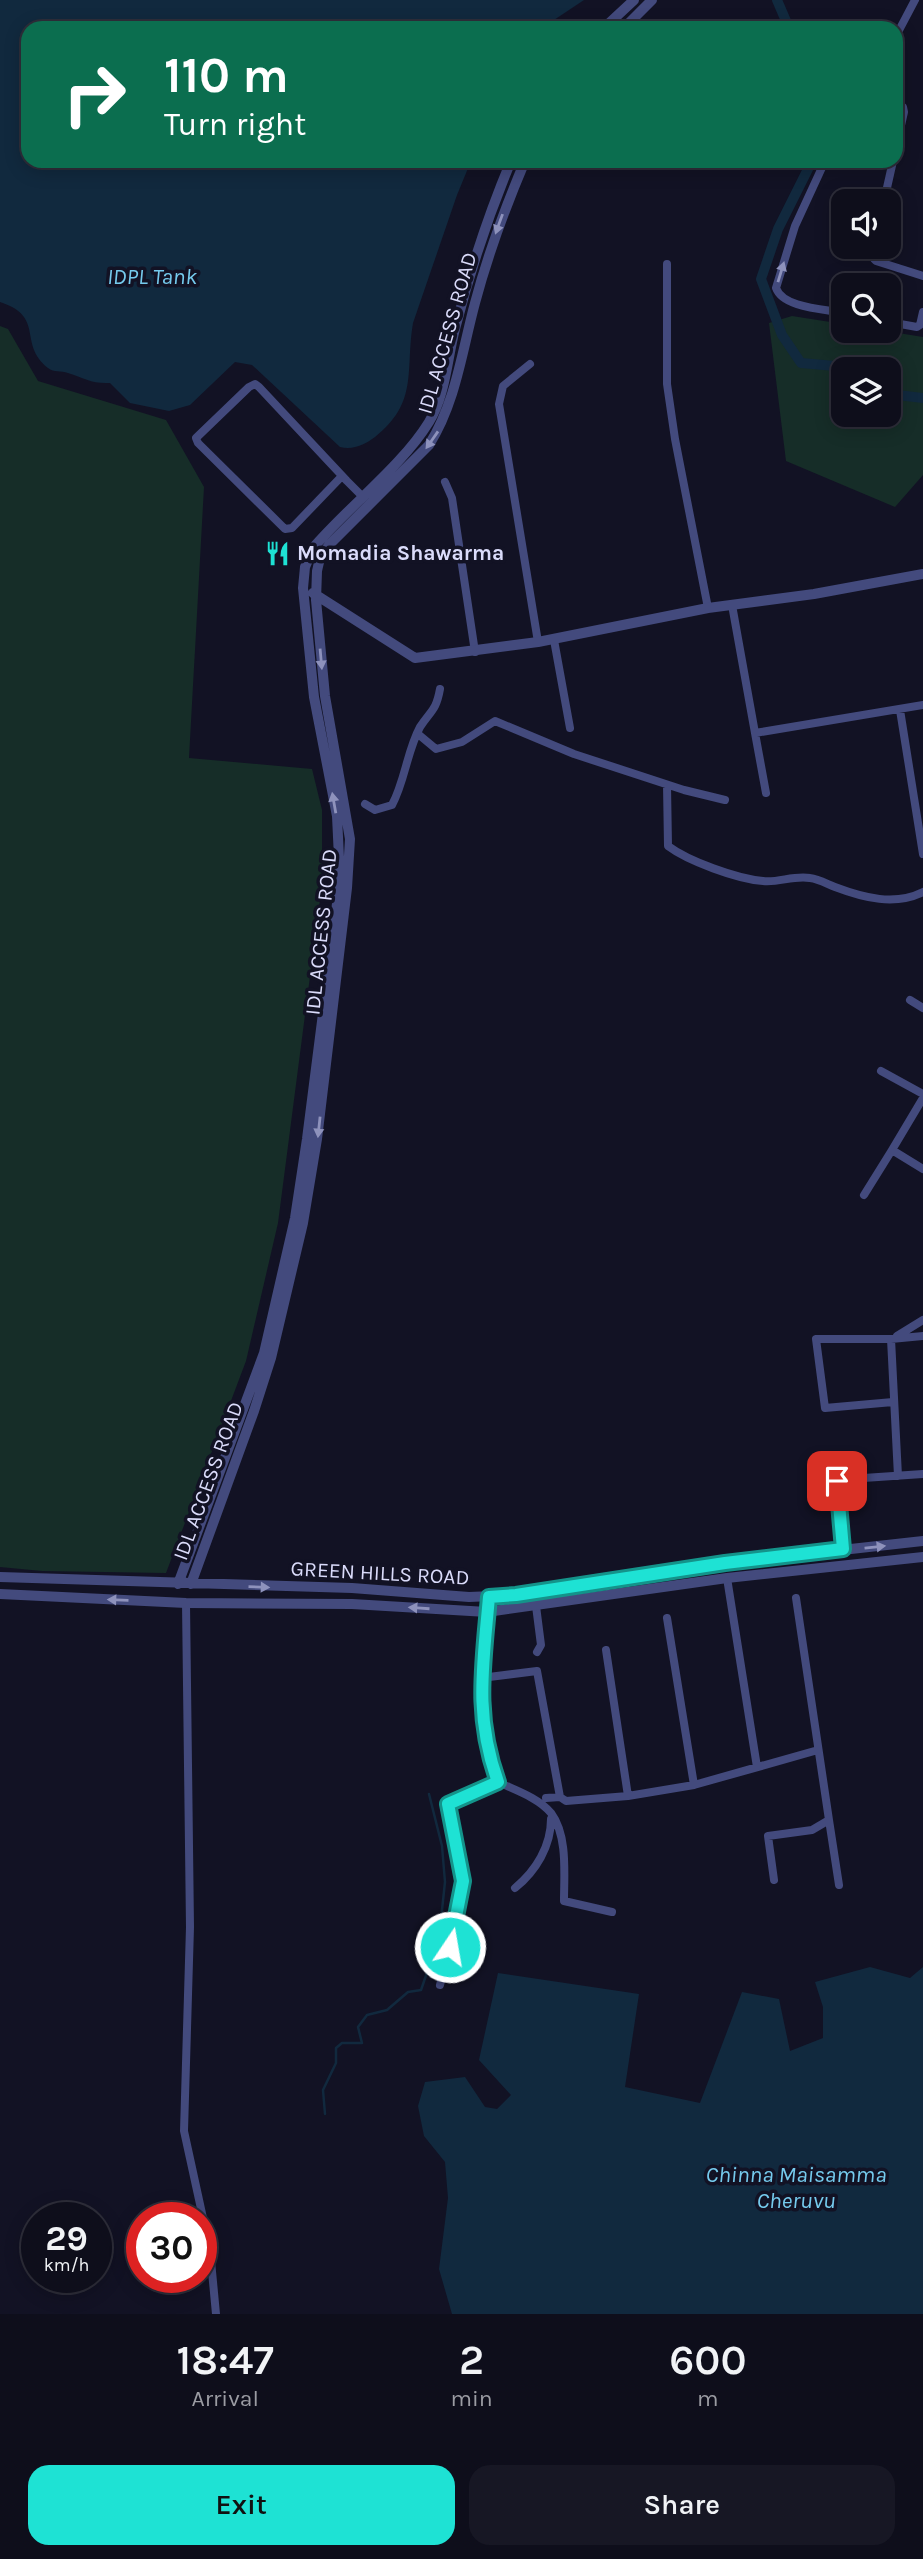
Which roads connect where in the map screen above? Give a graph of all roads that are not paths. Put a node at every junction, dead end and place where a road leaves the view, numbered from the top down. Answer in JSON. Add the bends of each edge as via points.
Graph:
{"nodes":[{"id":1,"x":634,"y":0,"type":"edge"},
{"id":2,"x":652,"y":0,"type":"edge"},
{"id":3,"x":915,"y":0,"type":"edge"},
{"id":4,"x":612,"y":21,"type":"edge"},
{"id":5,"x":631,"y":21,"type":"edge"},
{"id":6,"x":903,"y":23,"type":"edge"},
{"id":7,"x":508,"y":168,"type":"edge"},
{"id":8,"x":522,"y":168,"type":"edge"},
{"id":9,"x":822,"y":168,"type":"edge"},
{"id":10,"x":891,"y":168,"type":"edge"},
{"id":11,"x":887,"y":189,"type":"edge"},
{"id":12,"x":874,"y":259,"type":"edge"},
{"id":13,"x":667,"y":264,"type":"dead end"},
{"id":14,"x":923,"y":276,"type":"edge"},
{"id":15,"x":831,"y":310,"type":"edge"},
{"id":16,"x":923,"y":312,"type":"edge"},
{"id":17,"x":901,"y":324,"type":"edge"},
{"id":18,"x":530,"y":364,"type":"dead end"},
{"id":19,"x":342,"y":475,"type":"junction"},
{"id":20,"x":444,"y":482,"type":"dead end"},
{"id":21,"x":362,"y":496,"type":"junction"},
{"id":22,"x":923,"y":574,"type":"edge"},
{"id":23,"x":303,"y":588,"type":"junction"},
{"id":24,"x":316,"y":594,"type":"junction"},
{"id":25,"x":732,"y":605,"type":"junction"},
{"id":26,"x":708,"y":608,"type":"junction"},
{"id":27,"x":554,"y":640,"type":"junction"},
{"id":28,"x":538,"y":642,"type":"junction"},
{"id":29,"x":475,"y":652,"type":"junction"},
{"id":30,"x":440,"y":689,"type":"dead end"},
{"id":31,"x":923,"y":705,"type":"edge"},
{"id":32,"x":900,"y":710,"type":"junction"},
{"id":33,"x":570,"y":728,"type":"dead end"},
{"id":34,"x":755,"y":733,"type":"junction"},
{"id":35,"x":418,"y":734,"type":"junction"},
{"id":36,"x":667,"y":785,"type":"junction"},
{"id":37,"x":766,"y":793,"type":"dead end"},
{"id":38,"x":725,"y":800,"type":"dead end"},
{"id":39,"x":365,"y":804,"type":"dead end"},
{"id":40,"x":923,"y":854,"type":"edge"},
{"id":41,"x":923,"y":892,"type":"edge"},
{"id":42,"x":910,"y":1000,"type":"dead end"},
{"id":43,"x":923,"y":1009,"type":"edge"},
{"id":44,"x":881,"y":1070,"type":"dead end"},
{"id":45,"x":923,"y":1096,"type":"edge"},
{"id":46,"x":892,"y":1150,"type":"junction"},
{"id":47,"x":923,"y":1169,"type":"edge"},
{"id":48,"x":864,"y":1195,"type":"dead end"},
{"id":49,"x":923,"y":1320,"type":"edge"},
{"id":50,"x":923,"y":1336,"type":"edge"},
{"id":51,"x":891,"y":1339,"type":"junction"},
{"id":52,"x":893,"y":1402,"type":"junction"},
{"id":53,"x":249,"y":1410,"type":"junction"},
{"id":54,"x":923,"y":1474,"type":"edge"},
{"id":55,"x":898,"y":1476,"type":"junction"},
{"id":56,"x":819,"y":1481,"type":"dead end"},
{"id":57,"x":837,"y":1481,"type":"junction"},
{"id":58,"x":923,"y":1541,"type":"edge"},
{"id":59,"x":843,"y":1549,"type":"junction"},
{"id":60,"x":923,"y":1557,"type":"edge"},
{"id":61,"x":0,"y":1577,"type":"edge"},
{"id":62,"x":727,"y":1578,"type":"junction"},
{"id":63,"x":178,"y":1584,"type":"junction"},
{"id":64,"x":191,"y":1584,"type":"junction"},
{"id":65,"x":0,"y":1594,"type":"edge"},
{"id":66,"x":489,"y":1597,"type":"junction"},
{"id":67,"x":796,"y":1598,"type":"dead end"},
{"id":68,"x":186,"y":1603,"type":"junction"},
{"id":69,"x":536,"y":1606,"type":"junction"},
{"id":70,"x":487,"y":1612,"type":"junction"},
{"id":71,"x":667,"y":1618,"type":"dead end"},
{"id":72,"x":606,"y":1650,"type":"dead end"},
{"id":73,"x":537,"y":1652,"type":"dead end"},
{"id":74,"x":481,"y":1678,"type":"junction"},
{"id":75,"x":818,"y":1750,"type":"junction"},
{"id":76,"x":757,"y":1768,"type":"junction"},
{"id":77,"x":498,"y":1782,"type":"junction"},
{"id":78,"x":694,"y":1786,"type":"junction"},
{"id":79,"x":628,"y":1796,"type":"junction"},
{"id":80,"x":560,"y":1797,"type":"junction"},
{"id":81,"x":546,"y":1798,"type":"dead end"},
{"id":82,"x":551,"y":1814,"type":"junction"},
{"id":83,"x":829,"y":1820,"type":"junction"},
{"id":84,"x":774,"y":1880,"type":"dead end"},
{"id":85,"x":839,"y":1885,"type":"dead end"},
{"id":86,"x":515,"y":1888,"type":"dead end"},
{"id":87,"x":612,"y":1912,"type":"dead end"},
{"id":88,"x":440,"y":1984,"type":"dead end"},
{"id":89,"x":216,"y":2314,"type":"edge"}],
"edges":[{"from":1,"to":4,"type":"street"},
{"from":2,"to":5,"type":"street"},
{"from":3,"to":6,"type":"street"},
{"from":7,"to":21,"type":"street","via":[[473,263],[431,418],[418,439]]},
{"from":8,"to":24,"type":"street","name":"IDL ACCESS ROAD","one_way":true,"via":[[488,257],[441,426],[429,446],[325,551],[317,571]]},
{"from":15,"to":9,"type":"street","one_way":true,"via":[[788,302],[776,288],[795,226]]},
{"from":10,"to":11,"type":"street"},
{"from":12,"to":14,"type":"street"},
{"from":13,"to":26,"type":"street","via":[[667,384]]},
{"from":16,"to":17,"type":"street","via":[[917,327]]},
{"from":18,"to":28,"type":"street","via":[[502,386],[499,404]]},
{"from":19,"to":19,"type":"street","via":[[255,384],[196,438],[285,530]]},
{"from":19,"to":21,"type":"street"},
{"from":20,"to":29,"type":"street","via":[[452,498]]},
{"from":21,"to":23,"type":"street","via":[[313,548],[304,567]]},
{"from":22,"to":25,"type":"street"},
{"from":23,"to":24,"type":"street"},
{"from":53,"to":23,"type":"street","one_way":true,"via":[[295,1218],[339,888],[337,816],[314,697]]},
{"from":24,"to":29,"type":"street","via":[[415,658]]},
{"from":24,"to":53,"type":"street","name":"IDL ACCESS ROAD","one_way":true,"via":[[325,696],[347,812],[349,860],[306,1211],[282,1319]]},
{"from":25,"to":26,"type":"street"},
{"from":25,"to":34,"type":"street"},
{"from":26,"to":27,"type":"street"},
{"from":27,"to":28,"type":"street"},
{"from":27,"to":33,"type":"street"},
{"from":28,"to":29,"type":"street"},
{"from":30,"to":35,"type":"street","via":[[437,706]]},
{"from":31,"to":32,"type":"street"},
{"from":32,"to":34,"type":"street"},
{"from":32,"to":40,"type":"street"},
{"from":34,"to":37,"type":"street"},
{"from":35,"to":36,"type":"street","via":[[436,749],[462,742],[495,721]]},
{"from":35,"to":39,"type":"street","via":[[392,805],[374,810]]},
{"from":36,"to":38,"type":"street"},
{"from":36,"to":41,"type":"street","via":[[668,846],[679,854],[764,882],[814,878],[891,901]]},
{"from":42,"to":43,"type":"street"},
{"from":44,"to":45,"type":"street"},
{"from":45,"to":46,"type":"street"},
{"from":46,"to":47,"type":"street"},
{"from":46,"to":48,"type":"street"},
{"from":49,"to":51,"type":"street"},
{"from":50,"to":51,"type":"street"},
{"from":51,"to":52,"type":"street"},
{"from":51,"to":52,"type":"street","via":[[816,1339],[825,1408]]},
{"from":52,"to":55,"type":"street"},
{"from":53,"to":63,"type":"street"},
{"from":53,"to":64,"type":"street","name":"IDL ACCESS ROAD"},
{"from":54,"to":55,"type":"street"},
{"from":55,"to":57,"type":"street"},
{"from":56,"to":57,"type":"street"},
{"from":57,"to":59,"type":"street"},
{"from":59,"to":58,"type":"street","name":"GREEN HILLS ROAD","one_way":true},
{"from":59,"to":66,"type":"street","name":"GREEN HILLS ROAD"},
{"from":60,"to":62,"type":"street","name":"GREEN HILLS ROAD"},
{"from":61,"to":63,"type":"street","name":"GREEN HILLS ROAD"},
{"from":62,"to":69,"type":"street","name":"GREEN HILLS ROAD"},
{"from":62,"to":76,"type":"street"},
{"from":63,"to":64,"type":"street","name":"GREEN HILLS ROAD"},
{"from":64,"to":66,"type":"street","name":"GREEN HILLS ROAD","one_way":true},
{"from":68,"to":65,"type":"street","name":"GREEN HILLS ROAD","one_way":true},
{"from":66,"to":70,"type":"street"},
{"from":67,"to":75,"type":"street"},
{"from":70,"to":68,"type":"street","name":"GREEN HILLS ROAD","one_way":true,"via":[[352,1604]]},
{"from":68,"to":89,"type":"street","via":[[190,1927],[184,2131],[210,2250]]},
{"from":69,"to":70,"type":"street","name":"GREEN HILLS ROAD"},
{"from":69,"to":73,"type":"street","via":[[541,1645]]},
{"from":70,"to":74,"type":"street"},
{"from":71,"to":78,"type":"street"},
{"from":72,"to":79,"type":"street"},
{"from":74,"to":77,"type":"street","via":[[489,1757]]},
{"from":74,"to":80,"type":"street","via":[[537,1671]]},
{"from":75,"to":76,"type":"street"},
{"from":75,"to":83,"type":"street"},
{"from":76,"to":78,"type":"street"},
{"from":77,"to":82,"type":"street"},
{"from":77,"to":88,"type":"street","via":[[448,1804],[463,1881]]},
{"from":78,"to":79,"type":"street"},
{"from":79,"to":80,"type":"street","via":[[566,1801]]},
{"from":80,"to":81,"type":"street"},
{"from":82,"to":86,"type":"street","via":[[551,1833],[540,1861]]},
{"from":82,"to":87,"type":"street","via":[[561,1838],[564,1901]]},
{"from":83,"to":84,"type":"street","via":[[812,1830],[768,1836]]},
{"from":83,"to":85,"type":"street"}]}
